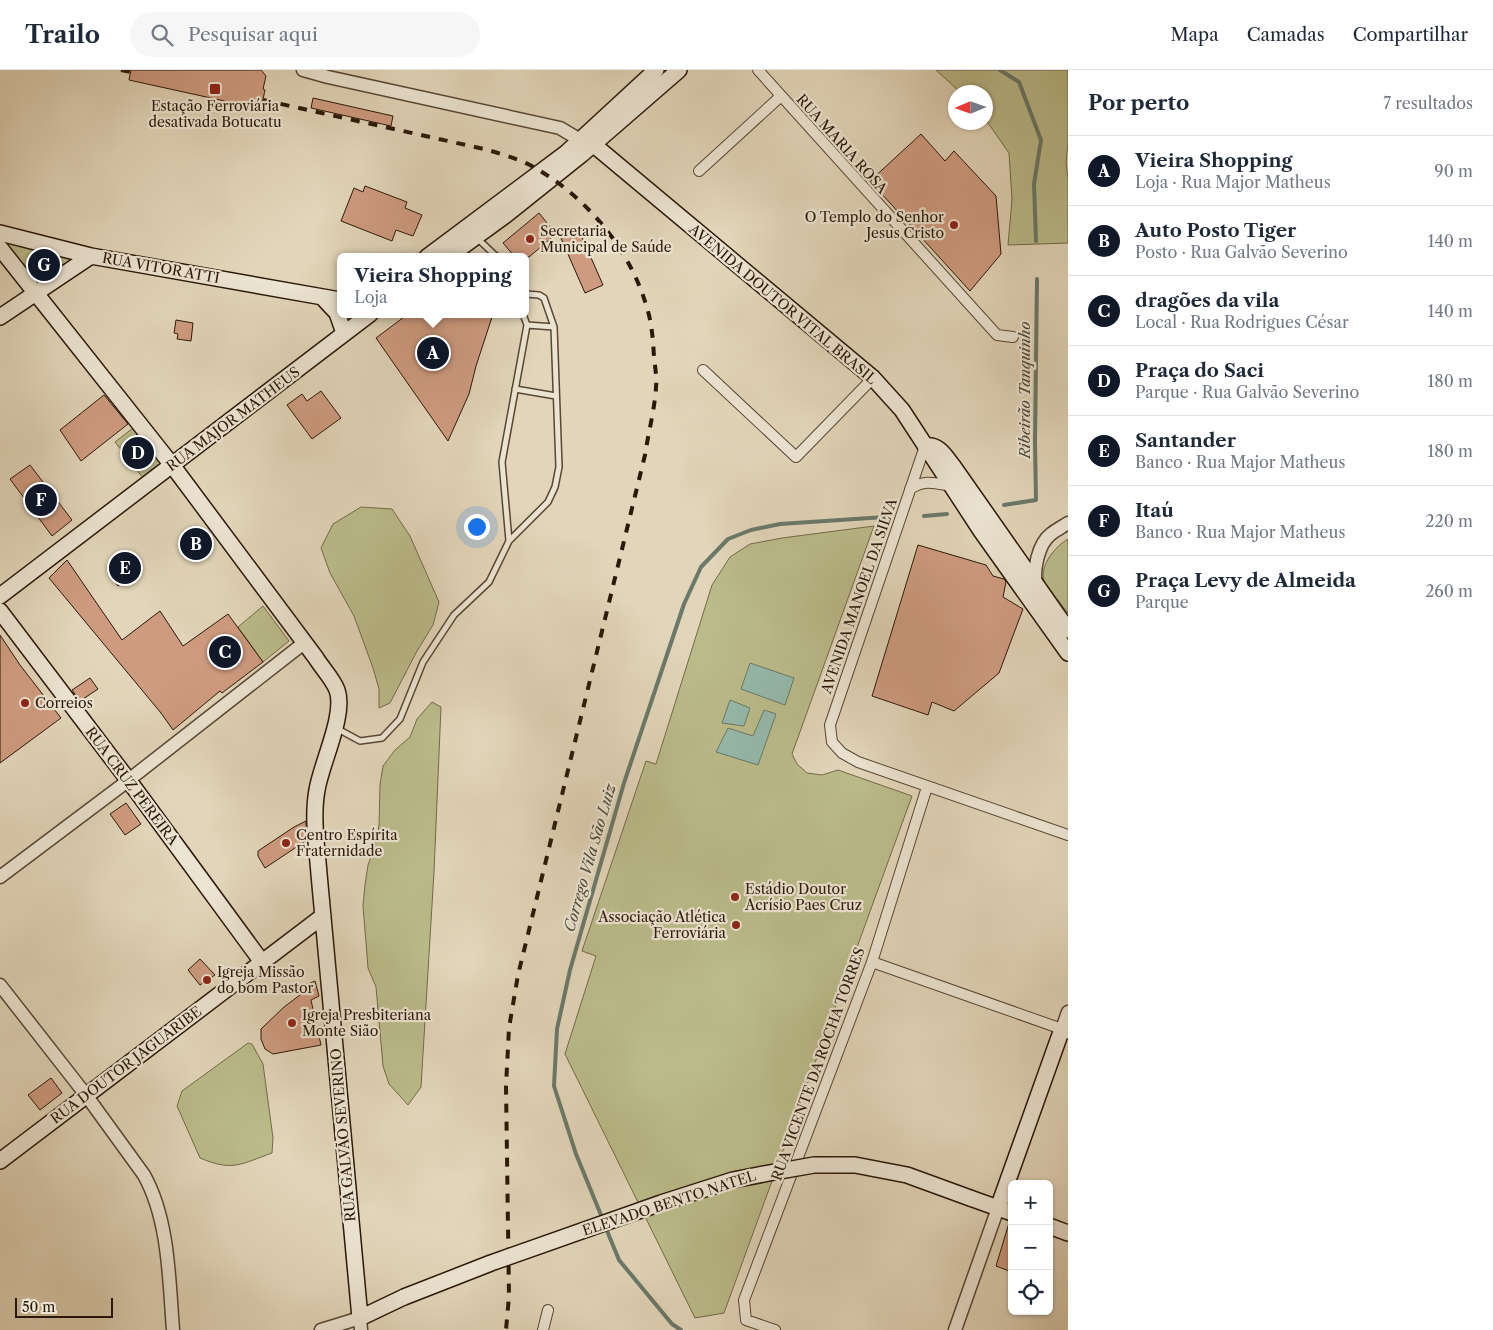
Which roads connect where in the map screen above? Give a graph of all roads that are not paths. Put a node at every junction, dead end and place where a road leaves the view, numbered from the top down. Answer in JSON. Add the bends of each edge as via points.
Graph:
{"nodes":[{"id":1,"x":303,"y":70,"type":"edge"},
{"id":2,"x":656,"y":70,"type":"edge"},
{"id":3,"x":679,"y":70,"type":"edge"},
{"id":4,"x":758,"y":70,"type":"edge"},
{"id":5,"x":319,"y":73,"type":"edge"},
{"id":6,"x":781,"y":96,"type":"junction"},
{"id":7,"x":587,"y":142,"type":"junction"},
{"id":8,"x":699,"y":171,"type":"dead end"},
{"id":9,"x":0,"y":233,"type":"edge"},
{"id":10,"x":476,"y":236,"type":"junction"},
{"id":11,"x":0,"y":248,"type":"edge"},
{"id":12,"x":432,"y":253,"type":"edge"},
{"id":13,"x":453,"y":253,"type":"edge"},
{"id":14,"x":493,"y":253,"type":"edge"},
{"id":15,"x":91,"y":256,"type":"junction"},
{"id":16,"x":36,"y":292,"type":"junction"},
{"id":17,"x":529,"y":294,"type":"edge"},
{"id":18,"x":323,"y":298,"type":"junction"},
{"id":19,"x":337,"y":300,"type":"edge"},
{"id":20,"x":337,"y":314,"type":"edge"},
{"id":21,"x":0,"y":317,"type":"edge"},
{"id":22,"x":338,"y":318,"type":"edge"},
{"id":23,"x":365,"y":318,"type":"edge"},
{"id":24,"x":524,"y":318,"type":"edge"},
{"id":25,"x":527,"y":325,"type":"junction"},
{"id":26,"x":554,"y":327,"type":"junction"},
{"id":27,"x":344,"y":333,"type":"junction"},
{"id":28,"x":1012,"y":337,"type":"dead end"},
{"id":29,"x":703,"y":370,"type":"dead end"},
{"id":30,"x":873,"y":378,"type":"junction"},
{"id":31,"x":515,"y":389,"type":"junction"},
{"id":32,"x":556,"y":396,"type":"junction"},
{"id":33,"x":925,"y":446,"type":"junction"},
{"id":34,"x":172,"y":465,"type":"junction"},
{"id":35,"x":956,"y":486,"type":"junction"},
{"id":36,"x":910,"y":489,"type":"junction"},
{"id":37,"x":1068,"y":523,"type":"edge"},
{"id":38,"x":509,"y":541,"type":"junction"},
{"id":39,"x":1036,"y":585,"type":"junction"},
{"id":40,"x":0,"y":596,"type":"edge"},
{"id":41,"x":0,"y":611,"type":"edge"},
{"id":42,"x":1068,"y":630,"type":"edge"},
{"id":43,"x":304,"y":643,"type":"junction"},
{"id":44,"x":1068,"y":653,"type":"edge"},
{"id":45,"x":335,"y":728,"type":"junction"},
{"id":46,"x":128,"y":781,"type":"junction"},
{"id":47,"x":927,"y":787,"type":"junction"},
{"id":48,"x":1068,"y":835,"type":"edge"},
{"id":49,"x":0,"y":877,"type":"edge"},
{"id":50,"x":324,"y":916,"type":"junction"},
{"id":51,"x":262,"y":962,"type":"junction"},
{"id":52,"x":872,"y":962,"type":"junction"},
{"id":53,"x":0,"y":985,"type":"edge"},
{"id":54,"x":1068,"y":1012,"type":"edge"},
{"id":55,"x":1065,"y":1030,"type":"edge"},
{"id":56,"x":86,"y":1095,"type":"junction"},
{"id":57,"x":0,"y":1161,"type":"edge"},
{"id":58,"x":1005,"y":1210,"type":"edge"},
{"id":59,"x":1053,"y":1227,"type":"edge"},
{"id":60,"x":1068,"y":1233,"type":"edge"},
{"id":61,"x":548,"y":1310,"type":"dead end"},
{"id":62,"x":360,"y":1324,"type":"edge"},
{"id":63,"x":173,"y":1330,"type":"edge"},
{"id":64,"x":321,"y":1330,"type":"edge"},
{"id":65,"x":543,"y":1330,"type":"edge"},
{"id":66,"x":775,"y":1330,"type":"edge"},
{"id":67,"x":955,"y":1330,"type":"edge"}],
"edges":[{"from":1,"to":5,"type":"street"},
{"from":2,"to":7,"type":"main road"},
{"from":3,"to":7,"type":"main road"},
{"from":4,"to":6,"type":"street","name":"RUA MARIA ROSA"},
{"from":5,"to":7,"type":"street","via":[[560,128]]},
{"from":6,"to":8,"type":"street"},
{"from":6,"to":28,"type":"street","name":"RUA MARIA ROSA","via":[[997,335]]},
{"from":7,"to":10,"type":"main road","via":[[581,155]]},
{"from":7,"to":12,"type":"main road","via":[[566,153]]},
{"from":7,"to":30,"type":"main road","name":"AVENIDA DOUTOR VITAL BRASIL"},
{"from":9,"to":15,"type":"main road","name":"RUA VITOR ATTI"},
{"from":10,"to":13,"type":"main road"},
{"from":10,"to":14,"type":"lane"},
{"from":11,"to":16,"type":"main road","name":"RUA GALVÃO SEVERINO"},
{"from":15,"to":16,"type":"main road"},
{"from":15,"to":18,"type":"main road","name":"RUA VITOR ATTI"},
{"from":16,"to":21,"type":"main road"},
{"from":16,"to":34,"type":"main road","name":"RUA GALVÃO SEVERINO"},
{"from":17,"to":26,"type":"lane","via":[[544,298]]},
{"from":18,"to":19,"type":"main road"},
{"from":18,"to":20,"type":"main road"},
{"from":22,"to":27,"type":"main road"},
{"from":23,"to":27,"type":"main road","name":"RUA MAJOR MATHEUS"},
{"from":24,"to":25,"type":"lane"},
{"from":25,"to":26,"type":"lane"},
{"from":25,"to":31,"type":"lane"},
{"from":26,"to":32,"type":"lane"},
{"from":27,"to":34,"type":"main road","name":"RUA MAJOR MATHEUS"},
{"from":29,"to":30,"type":"street","via":[[796,457]]},
{"from":30,"to":33,"type":"main road","name":"AVENIDA DOUTOR VITAL BRASIL","via":[[902,410]]},
{"from":31,"to":32,"type":"lane"},
{"from":31,"to":38,"type":"lane","via":[[502,462]]},
{"from":32,"to":38,"type":"lane","via":[[559,468],[555,487],[548,502]]},
{"from":33,"to":35,"type":"main road","name":"AVENIDA DOUTOR VITAL BRASIL"},
{"from":33,"to":36,"type":"street","name":"AVENIDA MANOEL DA SILVA"},
{"from":34,"to":40,"type":"main road","name":"RUA MAJOR MATHEUS"},
{"from":34,"to":43,"type":"main road","name":"RUA GALVÃO SEVERINO"},
{"from":35,"to":36,"type":"street","via":[[923,482]]},
{"from":35,"to":39,"type":"main road","via":[[979,506]]},
{"from":35,"to":44,"type":"main road","via":[[981,531]]},
{"from":36,"to":47,"type":"street","name":"AVENIDA MANOEL DA SILVA","via":[[830,724],[832,742],[842,754]]},
{"from":37,"to":39,"type":"street","via":[[1049,535],[1041,549],[1035,569]]},
{"from":38,"to":45,"type":"lane","via":[[489,582],[454,615],[423,662],[400,719],[382,738],[360,741]]},
{"from":39,"to":42,"type":"main road"},
{"from":41,"to":46,"type":"main road","name":"RUA CRUZ PEREIRA"},
{"from":43,"to":45,"type":"main road","name":"RUA GALVÃO SEVERINO","via":[[337,690],[339,705]]},
{"from":43,"to":46,"type":"street"},
{"from":45,"to":50,"type":"main road","name":"RUA GALVÃO SEVERINO","via":[[317,789],[315,810]]},
{"from":46,"to":49,"type":"street"},
{"from":46,"to":51,"type":"main road","name":"RUA CRUZ PEREIRA"},
{"from":47,"to":48,"type":"street"},
{"from":47,"to":52,"type":"street","name":"RUA VICENTE DA ROCHA TORRES"},
{"from":50,"to":51,"type":"main road","name":"RUA DOUTOR JAGUARIBE"},
{"from":50,"to":62,"type":"main road","name":"RUA GALVÃO SEVERINO"},
{"from":51,"to":56,"type":"main road","name":"RUA DOUTOR JAGUARIBE"},
{"from":52,"to":55,"type":"street"},
{"from":52,"to":66,"type":"street","name":"RUA VICENTE DA ROCHA TORRES","via":[[744,1300],[746,1320]]},
{"from":53,"to":56,"type":"street"},
{"from":54,"to":55,"type":"street"},
{"from":55,"to":58,"type":"main road"},
{"from":56,"to":57,"type":"main road","name":"RUA DOUTOR JAGUARIBE"},
{"from":56,"to":63,"type":"street","via":[[151,1186],[164,1234]]},
{"from":58,"to":62,"type":"main road","name":"ELEVADO BENTO NATEL","bridge":true,"via":[[907,1174],[855,1164],[814,1165],[769,1172],[661,1203],[491,1263],[404,1297]]},
{"from":58,"to":67,"type":"street"},
{"from":59,"to":60,"type":"main road"},
{"from":61,"to":65,"type":"street"},
{"from":62,"to":64,"type":"street"}]}
